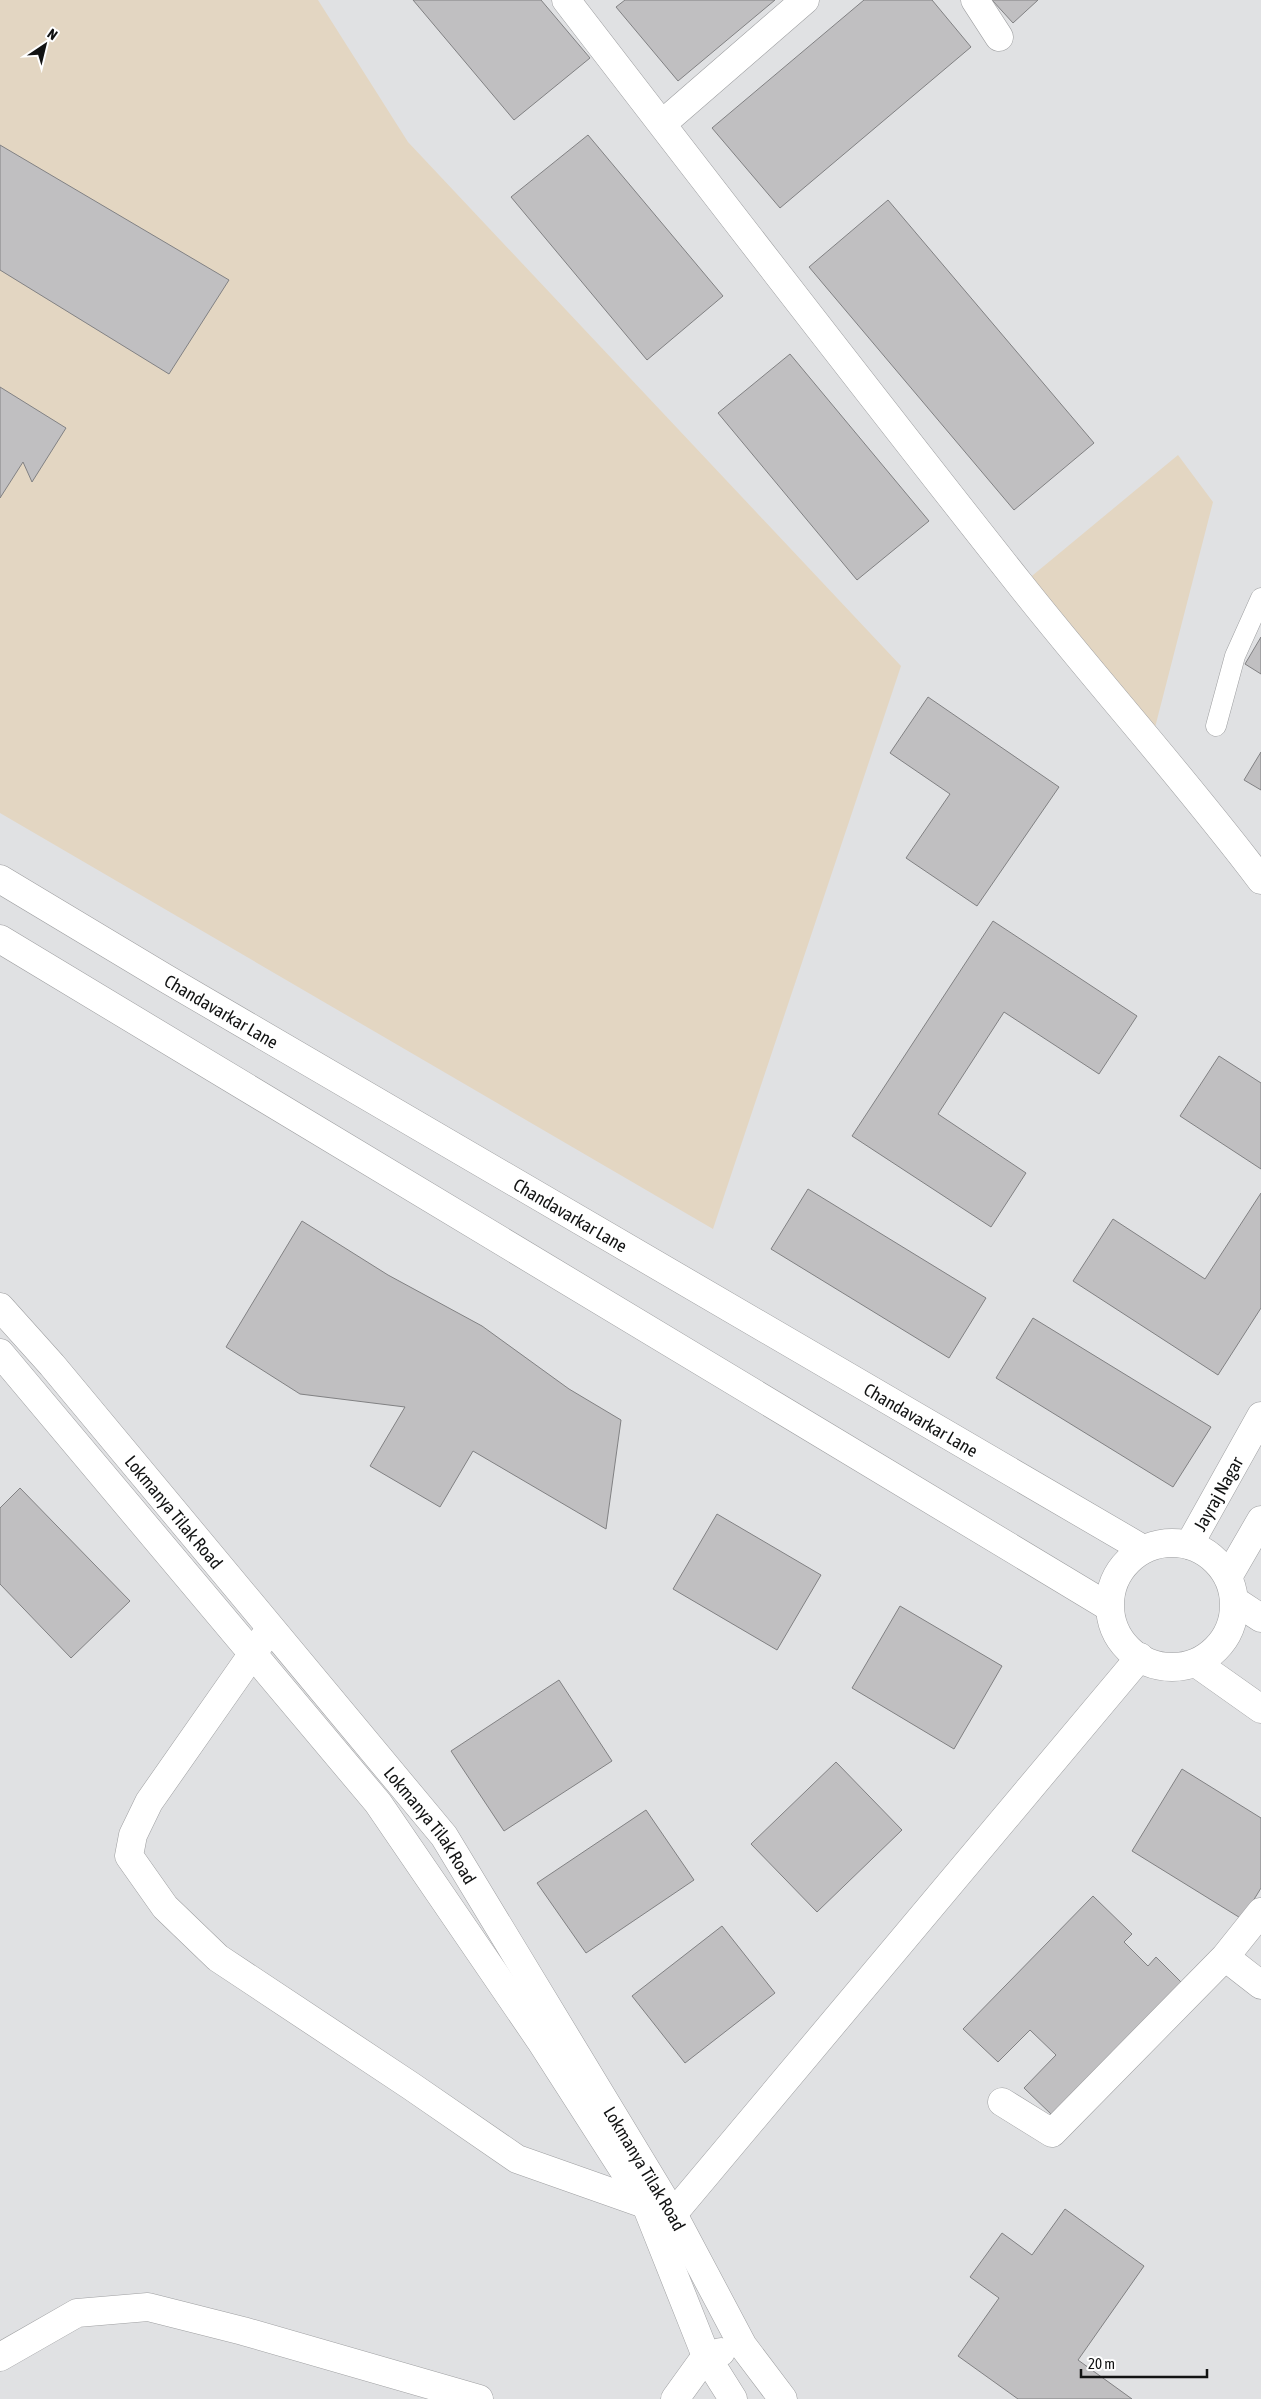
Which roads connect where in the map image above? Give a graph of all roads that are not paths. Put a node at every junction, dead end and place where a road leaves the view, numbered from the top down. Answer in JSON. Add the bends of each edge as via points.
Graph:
{"nodes":[{"id":1,"x":566,"y":0,"type":"edge"},
{"id":2,"x":806,"y":0,"type":"edge"},
{"id":3,"x":975,"y":0,"type":"edge"},
{"id":4,"x":999,"y":37,"type":"dead end"},
{"id":5,"x":662,"y":124,"type":"junction"},
{"id":6,"x":1261,"y":598,"type":"edge"},
{"id":7,"x":1216,"y":726,"type":"dead end"},
{"id":8,"x":0,"y":879,"type":"edge"},
{"id":9,"x":1261,"y":880,"type":"edge"},
{"id":10,"x":0,"y":940,"type":"edge"},
{"id":11,"x":0,"y":1307,"type":"edge"},
{"id":12,"x":23,"y":1332,"type":"junction"},
{"id":13,"x":2,"y":1360,"type":"edge"},
{"id":14,"x":1261,"y":1416,"type":"edge"},
{"id":15,"x":1261,"y":1520,"type":"edge"},
{"id":16,"x":1189,"y":1545,"type":"junction"},
{"id":17,"x":1143,"y":1549,"type":"junction"},
{"id":18,"x":1232,"y":1589,"type":"junction"},
{"id":19,"x":1109,"y":1607,"type":"junction"},
{"id":20,"x":1261,"y":1618,"type":"edge"},
{"id":21,"x":270,"y":1629,"type":"junction"},
{"id":22,"x":252,"y":1655,"type":"junction"},
{"id":23,"x":1140,"y":1657,"type":"junction"},
{"id":24,"x":1196,"y":1663,"type":"junction"},
{"id":25,"x":1261,"y":1709,"type":"edge"},
{"id":26,"x":1261,"y":1912,"type":"edge"},
{"id":27,"x":1225,"y":1957,"type":"junction"},
{"id":28,"x":1261,"y":1985,"type":"edge"},
{"id":29,"x":1002,"y":2102,"type":"dead end"},
{"id":30,"x":646,"y":2204,"type":"junction"},
{"id":31,"x":672,"y":2214,"type":"junction"},
{"id":32,"x":743,"y":2346,"type":"junction"},
{"id":33,"x":706,"y":2356,"type":"junction"},
{"id":34,"x":0,"y":2357,"type":"edge"},
{"id":35,"x":479,"y":2399,"type":"edge"},
{"id":36,"x":676,"y":2399,"type":"edge"},
{"id":37,"x":732,"y":2399,"type":"edge"},
{"id":38,"x":783,"y":2399,"type":"edge"}],
"edges":[{"from":1,"to":5,"type":"street"},
{"from":2,"to":5,"type":"street"},
{"from":3,"to":4,"type":"street"},
{"from":5,"to":9,"type":"street","via":[[1021,585],[1213,816]]},
{"from":6,"to":7,"type":"lane","via":[[1235,656]]},
{"from":8,"to":17,"type":"street","name":"Chandavarkar Lane"},
{"from":10,"to":19,"type":"street"},
{"from":11,"to":12,"type":"street","name":"Lokmanya Tilak Road"},
{"from":12,"to":13,"type":"street"},
{"from":12,"to":21,"type":"street","name":"Lokmanya Tilak Road"},
{"from":13,"to":22,"type":"street","name":"Lokmanya Tilak Road"},
{"from":14,"to":16,"type":"street","name":"Jayraj Nagar"},
{"from":15,"to":18,"type":"street"},
{"from":16,"to":17,"type":"street","via":[[1166,1542]]},
{"from":16,"to":18,"type":"street","via":[[1212,1557]]},
{"from":17,"to":19,"type":"street","via":[[1124,1563],[1112,1584]]},
{"from":18,"to":20,"type":"street"},
{"from":18,"to":24,"type":"street","via":[[1231,1627],[1217,1648]]},
{"from":19,"to":23,"type":"street","via":[[1115,1630],[1128,1650]]},
{"from":21,"to":22,"type":"street"},
{"from":21,"to":31,"type":"street","name":"Lokmanya Tilak Road","via":[[444,1836]]},
{"from":22,"to":30,"type":"street","name":"Lokmanya Tilak Road","via":[[378,1803],[540,2040]]},
{"from":22,"to":30,"type":"street","via":[[149,1802],[133,1835],[129,1856],[165,1907],[218,1958],[517,2159]]},
{"from":23,"to":24,"type":"street","via":[[1148,1663],[1171,1668]]},
{"from":23,"to":31,"type":"street"},
{"from":24,"to":25,"type":"street"},
{"from":26,"to":27,"type":"street"},
{"from":27,"to":28,"type":"street"},
{"from":27,"to":29,"type":"street","via":[[1052,2133]]},
{"from":30,"to":31,"type":"street"},
{"from":30,"to":33,"type":"street","name":"Lokmanya Tilak Road"},
{"from":31,"to":32,"type":"street","name":"Lokmanya Tilak Road"},
{"from":32,"to":33,"type":"street"},
{"from":32,"to":38,"type":"street","name":"Lokmanya Tilak Road"},
{"from":33,"to":36,"type":"street"},
{"from":33,"to":37,"type":"street","name":"Lokmanya Tilak Road"},
{"from":34,"to":35,"type":"street","via":[[77,2313],[148,2307]]}]}
